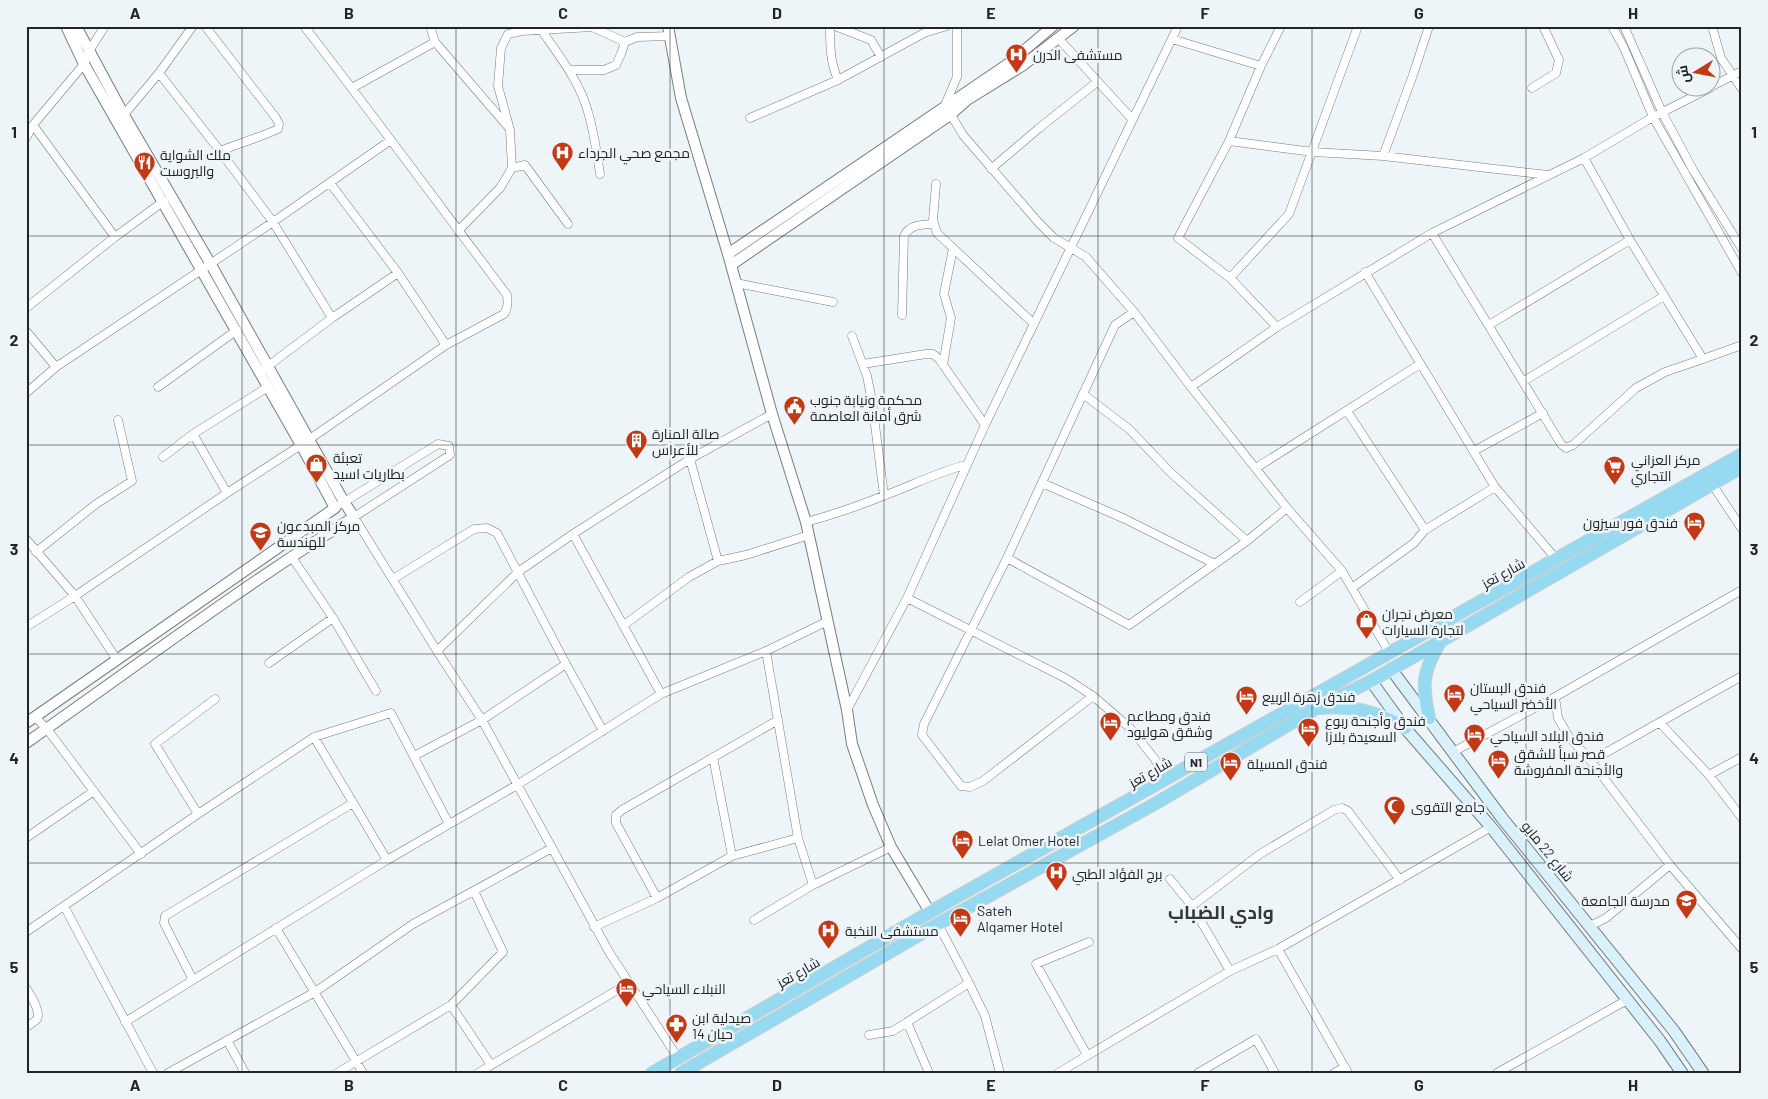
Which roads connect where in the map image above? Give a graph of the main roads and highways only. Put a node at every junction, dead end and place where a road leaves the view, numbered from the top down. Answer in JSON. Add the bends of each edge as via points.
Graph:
{"nodes":[{"id":1,"x":1742,"y":454,"type":"edge"},
{"id":2,"x":1742,"y":467,"type":"edge"},
{"id":3,"x":1441,"y":641,"type":"junction"},
{"id":4,"x":1392,"y":669,"type":"junction"},
{"id":5,"x":1370,"y":681,"type":"junction"},
{"id":6,"x":1315,"y":709,"type":"junction"},
{"id":7,"x":1429,"y":718,"type":"junction"},
{"id":8,"x":1405,"y":728,"type":"junction"},
{"id":9,"x":1150,"y":789,"type":"junction"},
{"id":10,"x":1158,"y":802,"type":"junction"},
{"id":11,"x":1502,"y":818,"type":"junction"},
{"id":12,"x":1491,"y":827,"type":"junction"},
{"id":13,"x":930,"y":912,"type":"junction"},
{"id":14,"x":938,"y":924,"type":"junction"},
{"id":15,"x":1590,"y":926,"type":"junction"},
{"id":16,"x":1577,"y":937,"type":"junction"},
{"id":17,"x":652,"y":1073,"type":"edge"},
{"id":18,"x":681,"y":1073,"type":"edge"},
{"id":19,"x":1682,"y":1073,"type":"edge"},
{"id":20,"x":1703,"y":1073,"type":"edge"}],
"edges":[{"from":1,"to":9,"type":"highway","name":"شارع تعز","number":"N1"},
{"from":2,"to":3,"type":"highway","name":"شارع تعز","number":"N1"},
{"from":3,"to":4,"type":"highway","name":"شارع تعز","number":"N1"},
{"from":3,"to":7,"type":"highway","via":[[1426,671],[1424,692]]},
{"from":4,"to":5,"type":"highway","name":"شارع تعز","number":"N1"},
{"from":4,"to":7,"type":"main road","name":"شارع 22 مايو"},
{"from":5,"to":6,"type":"highway","name":"شارع تعز","number":"N1"},
{"from":5,"to":8,"type":"main road"},
{"from":6,"to":8,"type":"highway","via":[[1360,709],[1386,717]]},
{"from":6,"to":10,"type":"highway","name":"شارع تعز","number":"N1"},
{"from":7,"to":11,"type":"main road","name":"شارع 22 مايو"},
{"from":8,"to":12,"type":"main road"},
{"from":9,"to":10,"type":"highway"},
{"from":9,"to":13,"type":"highway","name":"شارع تعز","number":"N1"},
{"from":10,"to":14,"type":"highway","name":"شارع تعز","number":"N1"},
{"from":11,"to":12,"type":"main road"},
{"from":11,"to":15,"type":"main road","name":"شارع 22 مايو"},
{"from":12,"to":16,"type":"main road"},
{"from":13,"to":14,"type":"highway"},
{"from":13,"to":17,"type":"highway","name":"شارع تعز","number":"N1"},
{"from":14,"to":18,"type":"highway","name":"شارع تعز","number":"N1"},
{"from":15,"to":16,"type":"main road"},
{"from":15,"to":20,"type":"main road","name":"شارع 22 مايو"},
{"from":16,"to":19,"type":"main road"}]}
